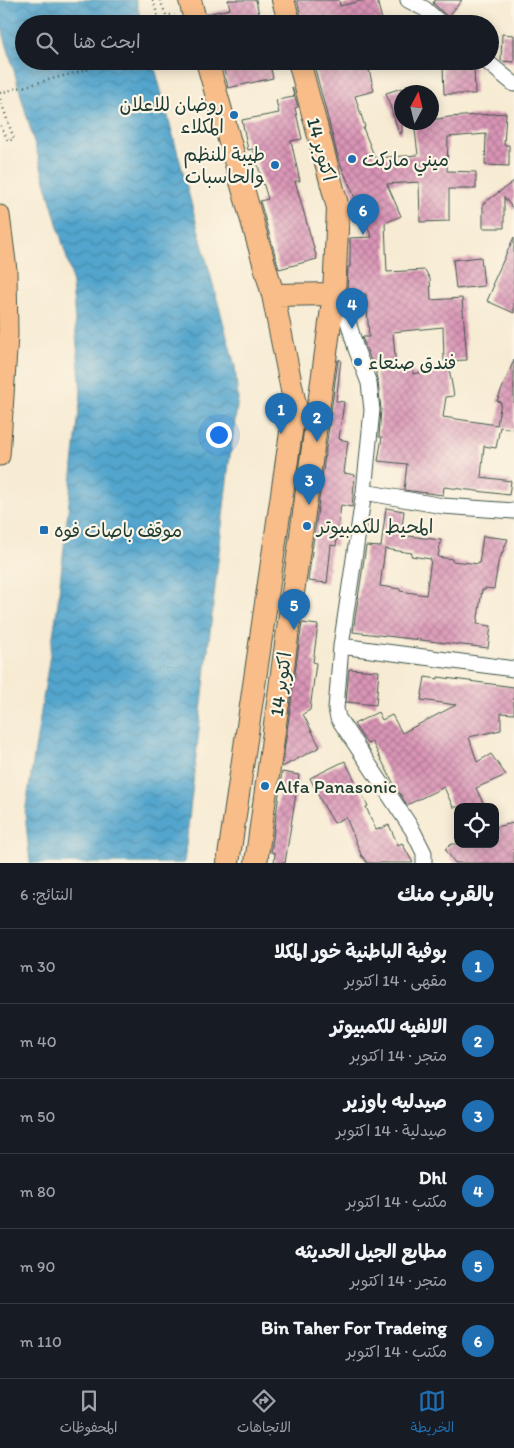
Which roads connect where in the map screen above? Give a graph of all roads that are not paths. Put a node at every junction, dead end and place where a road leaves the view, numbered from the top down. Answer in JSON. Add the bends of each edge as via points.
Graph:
{"nodes":[{"id":1,"x":190,"y":0,"type":"edge"},
{"id":2,"x":283,"y":0,"type":"edge"},
{"id":3,"x":408,"y":0,"type":"edge"},
{"id":4,"x":194,"y":15,"type":"edge"},
{"id":5,"x":287,"y":15,"type":"edge"},
{"id":6,"x":432,"y":15,"type":"edge"},
{"id":7,"x":210,"y":70,"type":"edge"},
{"id":8,"x":301,"y":70,"type":"edge"},
{"id":9,"x":497,"y":70,"type":"edge"},
{"id":10,"x":514,"y":84,"type":"edge"},
{"id":11,"x":0,"y":215,"type":"edge"},
{"id":12,"x":334,"y":294,"type":"junction"},
{"id":13,"x":272,"y":295,"type":"junction"},
{"id":14,"x":0,"y":456,"type":"edge"},
{"id":15,"x":364,"y":492,"type":"junction"},
{"id":16,"x":514,"y":511,"type":"edge"},
{"id":17,"x":341,"y":646,"type":"junction"},
{"id":18,"x":514,"y":669,"type":"edge"},
{"id":19,"x":228,"y":863,"type":"edge"},
{"id":20,"x":256,"y":863,"type":"edge"},
{"id":21,"x":424,"y":863,"type":"edge"}],
"edges":[{"from":1,"to":4,"type":"highway"},
{"from":2,"to":5,"type":"highway"},
{"from":3,"to":6,"type":"street"},
{"from":7,"to":13,"type":"highway"},
{"from":8,"to":12,"type":"highway","name":"14 اكتوبر","via":[[338,208]]},
{"from":9,"to":10,"type":"street"},
{"from":11,"to":14,"type":"main road","via":[[7,270],[8,335]]},
{"from":12,"to":13,"type":"highway"},
{"from":12,"to":15,"type":"street","via":[[346,314],[368,383],[372,410]]},
{"from":12,"to":20,"type":"highway","name":"14 اكتوبر"},
{"from":13,"to":19,"type":"highway","via":[[295,405]]},
{"from":15,"to":16,"type":"street","via":[[443,506]]},
{"from":15,"to":17,"type":"street"},
{"from":17,"to":18,"type":"street"},
{"from":17,"to":21,"type":"street","via":[[338,718],[412,830],[424,854]]}]}
